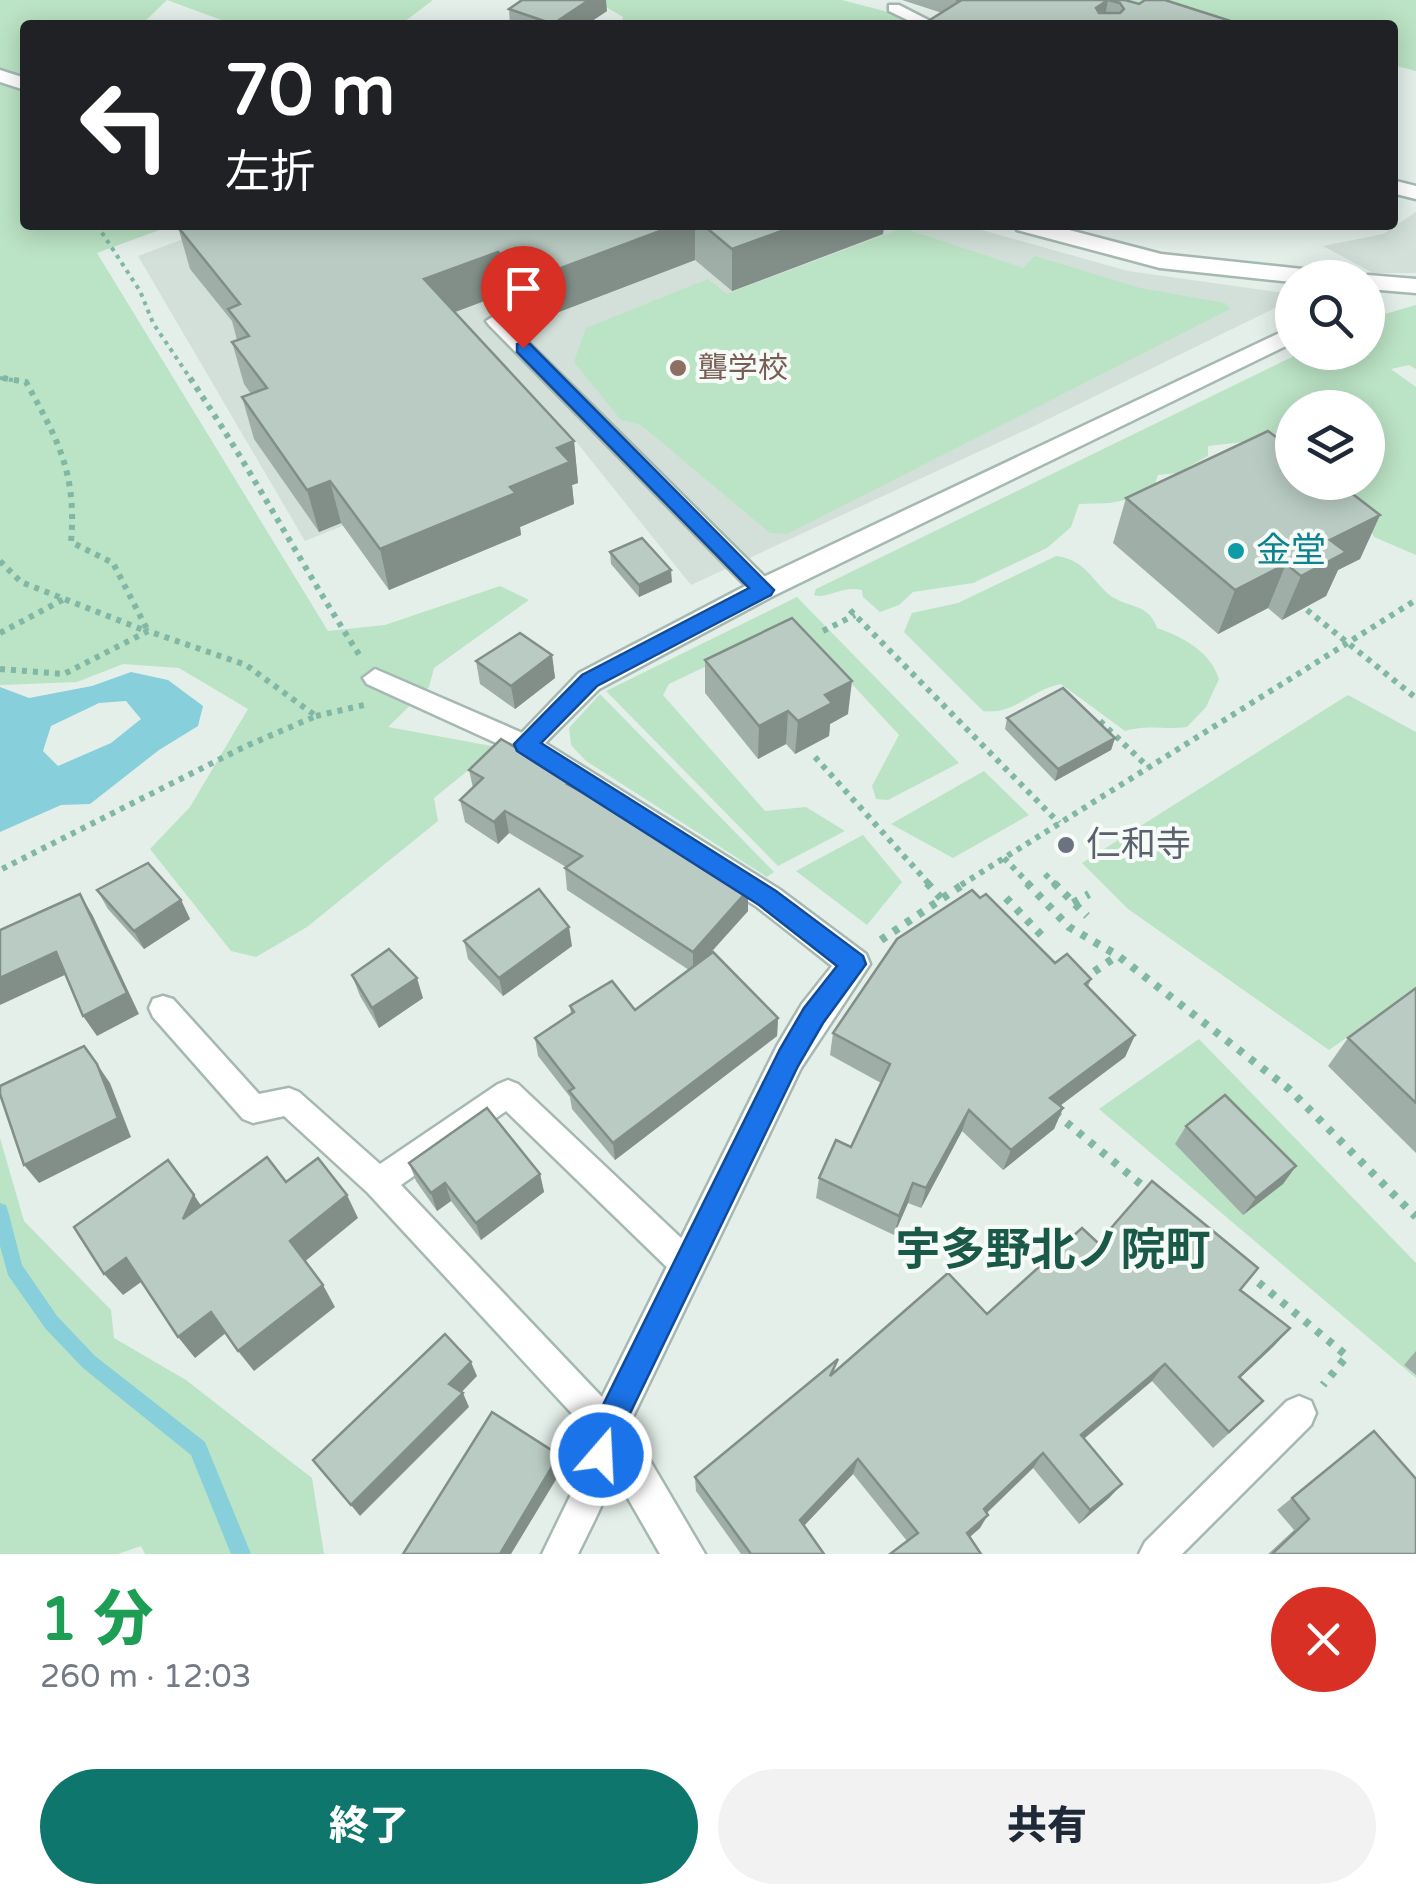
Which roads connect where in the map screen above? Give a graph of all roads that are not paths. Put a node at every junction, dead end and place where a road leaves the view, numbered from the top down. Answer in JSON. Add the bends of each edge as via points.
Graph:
{"nodes":[{"id":1,"x":894,"y":8,"type":"dead end"},
{"id":2,"x":919,"y":20,"type":"edge"},
{"id":3,"x":1044,"y":230,"type":"edge"},
{"id":4,"x":1275,"y":273,"type":"edge"},
{"id":5,"x":1416,"y":286,"type":"edge"},
{"id":6,"x":1385,"y":287,"type":"edge"},
{"id":7,"x":496,"y":321,"type":"dead end"},
{"id":8,"x":1275,"y":342,"type":"edge"},
{"id":9,"x":763,"y":590,"type":"junction"},
{"id":10,"x":375,"y":678,"type":"road end"},
{"id":11,"x":525,"y":744,"type":"junction"},
{"id":12,"x":162,"y":1008,"type":"dead end"},
{"id":13,"x":379,"y":1184,"type":"junction"},
{"id":14,"x":686,"y":1264,"type":"junction"},
{"id":15,"x":1300,"y":1412,"type":"dead end"},
{"id":16,"x":607,"y":1427,"type":"junction"},
{"id":17,"x":560,"y":1554,"type":"edge"},
{"id":18,"x":684,"y":1554,"type":"edge"},
{"id":19,"x":1157,"y":1554,"type":"edge"}],
"edges":[{"from":1,"to":2,"type":"lane"},
{"from":3,"to":4,"type":"street","via":[[1160,261]]},
{"from":5,"to":6,"type":"street"},
{"from":7,"to":9,"type":"lane"},
{"from":8,"to":9,"type":"street"},
{"from":9,"to":11,"type":"street","via":[[589,681]]},
{"from":10,"to":11,"type":"lane"},
{"from":11,"to":14,"type":"street","via":[[768,898],[854,964],[789,1057]]},
{"from":12,"to":13,"type":"lane","via":[[253,1110],[289,1102]]},
{"from":13,"to":14,"type":"lane","via":[[508,1094]]},
{"from":13,"to":16,"type":"lane"},
{"from":14,"to":16,"type":"street"},
{"from":15,"to":19,"type":"lane"},
{"from":16,"to":17,"type":"lane","via":[[594,1483]]},
{"from":16,"to":18,"type":"street"}]}
